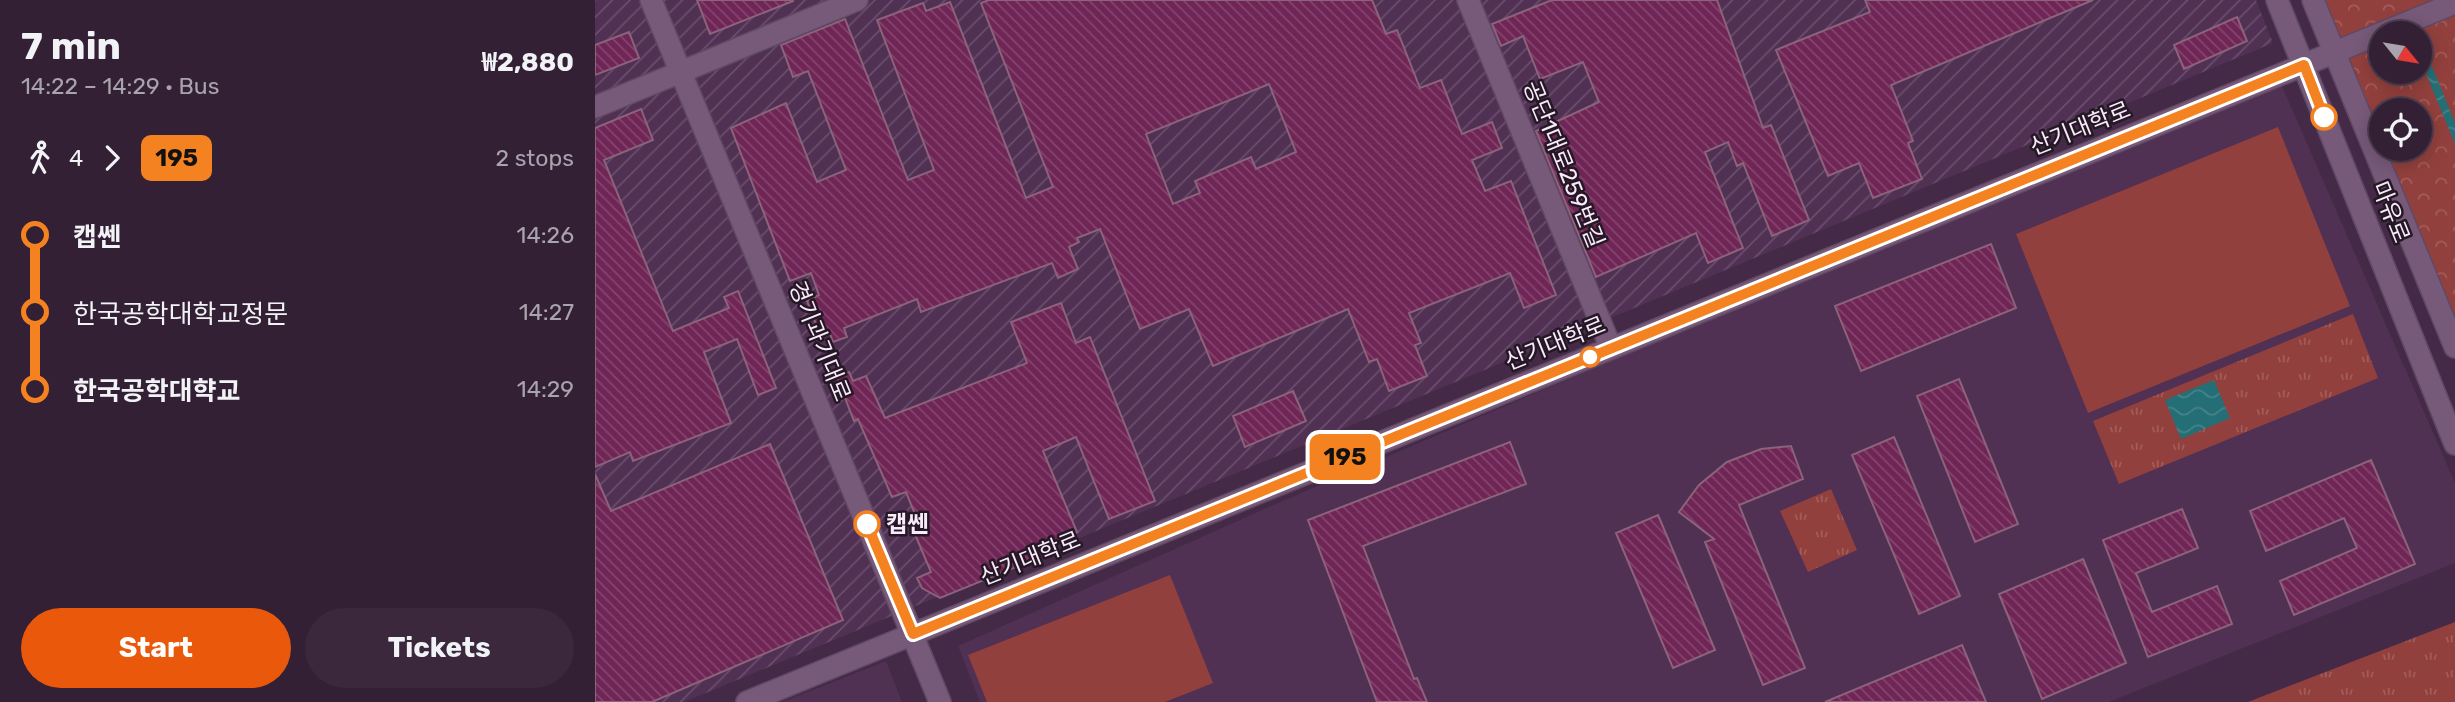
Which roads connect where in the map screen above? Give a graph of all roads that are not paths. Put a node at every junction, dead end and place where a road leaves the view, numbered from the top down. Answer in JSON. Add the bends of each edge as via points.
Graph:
{"nodes":[{"id":1,"x":652,"y":0,"type":"edge"},
{"id":2,"x":857,"y":0,"type":"edge"},
{"id":3,"x":1468,"y":0,"type":"edge"},
{"id":4,"x":2277,"y":0,"type":"edge"},
{"id":5,"x":2313,"y":0,"type":"edge"},
{"id":6,"x":2455,"y":3,"type":"edge"},
{"id":7,"x":2412,"y":21,"type":"edge"},
{"id":8,"x":2369,"y":39,"type":"edge"},
{"id":9,"x":2335,"y":52,"type":"junction"},
{"id":10,"x":2304,"y":65,"type":"junction"},
{"id":11,"x":681,"y":72,"type":"junction"},
{"id":12,"x":595,"y":107,"type":"edge"},
{"id":13,"x":2455,"y":347,"type":"edge"},
{"id":14,"x":1611,"y":348,"type":"junction"},
{"id":15,"x":2455,"y":444,"type":"edge"},
{"id":16,"x":913,"y":634,"type":"junction"},
{"id":17,"x":747,"y":702,"type":"edge"},
{"id":18,"x":940,"y":702,"type":"edge"}],
"edges":[{"from":1,"to":11,"type":"street","name":"경기과기대로"},
{"from":2,"to":11,"type":"street"},
{"from":3,"to":14,"type":"street","name":"공단1대로259번길"},
{"from":4,"to":10,"type":"street","name":"마유로"},
{"from":5,"to":9,"type":"street","name":"마유로"},
{"from":6,"to":7,"type":"street","name":"산기대학로"},
{"from":8,"to":9,"type":"street","name":"산기대학로"},
{"from":9,"to":10,"type":"street","name":"산기대학로"},
{"from":9,"to":13,"type":"street","name":"마유로"},
{"from":10,"to":14,"type":"street","name":"산기대학로"},
{"from":10,"to":15,"type":"street","name":"마유로"},
{"from":11,"to":12,"type":"street"},
{"from":11,"to":16,"type":"street","name":"경기과기대로"},
{"from":14,"to":16,"type":"street","name":"산기대학로"},
{"from":16,"to":17,"type":"street","name":"산기대학로"},
{"from":16,"to":18,"type":"street","name":"경기과기대로"}]}
